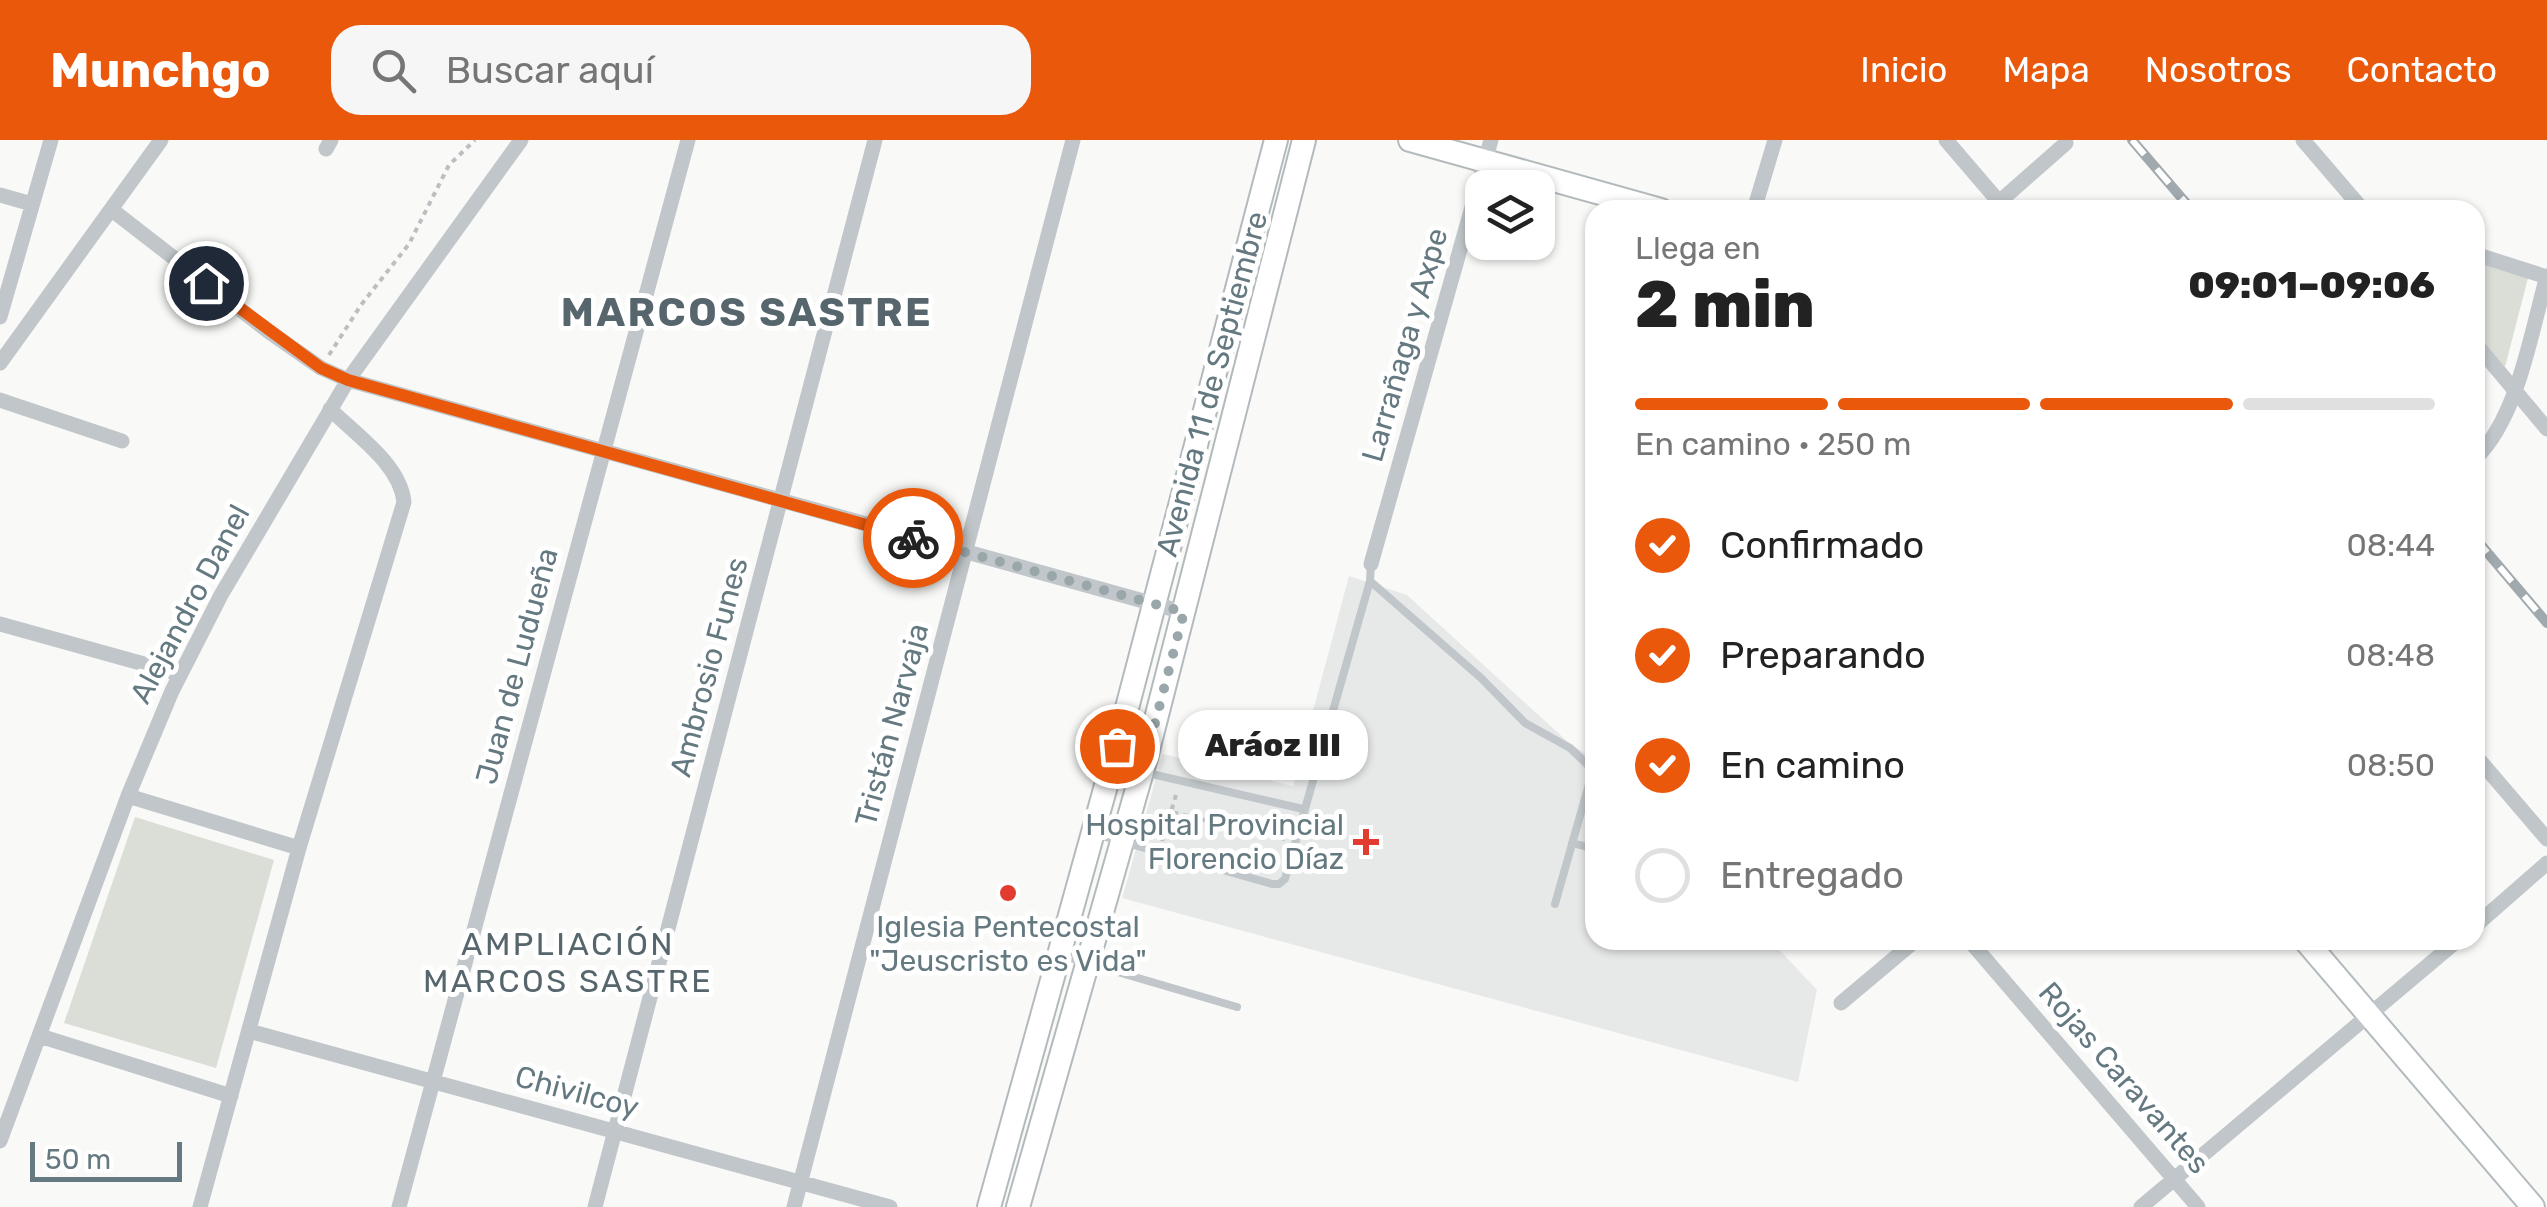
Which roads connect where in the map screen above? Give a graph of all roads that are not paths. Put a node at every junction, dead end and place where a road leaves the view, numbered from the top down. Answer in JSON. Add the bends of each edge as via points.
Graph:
{"nodes":[{"id":1,"x":51,"y":140,"type":"edge"},
{"id":2,"x":161,"y":140,"type":"edge"},
{"id":3,"x":521,"y":140,"type":"edge"},
{"id":4,"x":688,"y":140,"type":"edge"},
{"id":5,"x":1073,"y":140,"type":"edge"},
{"id":6,"x":1410,"y":140,"type":"edge"},
{"id":7,"x":1775,"y":140,"type":"edge"},
{"id":8,"x":1946,"y":140,"type":"edge"},
{"id":9,"x":2303,"y":140,"type":"edge"},
{"id":10,"x":870,"y":141,"type":"edge"},
{"id":11,"x":1274,"y":141,"type":"edge"},
{"id":12,"x":2066,"y":143,"type":"dead end"},
{"id":13,"x":1303,"y":144,"type":"edge"},
{"id":14,"x":1488,"y":150,"type":"edge"},
{"id":15,"x":0,"y":195,"type":"edge"},
{"id":16,"x":1632,"y":200,"type":"edge"},
{"id":17,"x":1757,"y":200,"type":"edge"},
{"id":18,"x":1993,"y":200,"type":"edge"},
{"id":19,"x":2005,"y":200,"type":"edge"},
{"id":20,"x":2355,"y":200,"type":"edge"},
{"id":21,"x":32,"y":204,"type":"junction"},
{"id":22,"x":112,"y":210,"type":"junction"},
{"id":23,"x":2485,"y":257,"type":"edge"},
{"id":24,"x":2547,"y":276,"type":"edge"},
{"id":25,"x":0,"y":317,"type":"edge"},
{"id":26,"x":2485,"y":355,"type":"edge"},
{"id":27,"x":0,"y":363,"type":"edge"},
{"id":28,"x":348,"y":380,"type":"junction"},
{"id":29,"x":2514,"y":391,"type":"junction"},
{"id":30,"x":0,"y":400,"type":"edge"},
{"id":31,"x":330,"y":410,"type":"junction"},
{"id":32,"x":2547,"y":430,"type":"edge"},
{"id":33,"x":122,"y":441,"type":"dead end"},
{"id":34,"x":2485,"y":445,"type":"edge"},
{"id":35,"x":604,"y":452,"type":"junction"},
{"id":36,"x":782,"y":501,"type":"junction"},
{"id":37,"x":966,"y":553,"type":"junction"},
{"id":38,"x":1371,"y":572,"type":"junction"},
{"id":39,"x":1152,"y":604,"type":"junction"},
{"id":40,"x":1184,"y":612,"type":"junction"},
{"id":41,"x":0,"y":624,"type":"edge"},
{"id":42,"x":180,"y":674,"type":"junction"},
{"id":43,"x":1585,"y":760,"type":"edge"},
{"id":44,"x":1112,"y":765,"type":"junction"},
{"id":45,"x":2485,"y":767,"type":"edge"},
{"id":46,"x":1142,"y":773,"type":"junction"},
{"id":47,"x":128,"y":796,"type":"junction"},
{"id":48,"x":1585,"y":799,"type":"edge"},
{"id":49,"x":1303,"y":809,"type":"junction"},
{"id":50,"x":1092,"y":834,"type":"junction"},
{"id":51,"x":2547,"y":839,"type":"edge"},
{"id":52,"x":1122,"y":842,"type":"junction"},
{"id":53,"x":1572,"y":843,"type":"junction"},
{"id":54,"x":1585,"y":846,"type":"edge"},
{"id":55,"x":299,"y":848,"type":"junction"},
{"id":56,"x":2547,"y":863,"type":"edge"},
{"id":57,"x":1556,"y":904,"type":"dead end"},
{"id":58,"x":2485,"y":917,"type":"edge"},
{"id":59,"x":1904,"y":950,"type":"edge"},
{"id":60,"x":1978,"y":950,"type":"edge"},
{"id":61,"x":2314,"y":950,"type":"edge"},
{"id":62,"x":2446,"y":950,"type":"edge"},
{"id":63,"x":1059,"y":954,"type":"junction"},
{"id":64,"x":1088,"y":963,"type":"junction"},
{"id":65,"x":1841,"y":1002,"type":"dead end"},
{"id":66,"x":1237,"y":1007,"type":"dead end"},
{"id":67,"x":2370,"y":1016,"type":"junction"},
{"id":68,"x":249,"y":1031,"type":"junction"},
{"id":69,"x":40,"y":1036,"type":"junction"},
{"id":70,"x":433,"y":1082,"type":"junction"},
{"id":71,"x":230,"y":1096,"type":"junction"},
{"id":72,"x":615,"y":1132,"type":"junction"},
{"id":73,"x":0,"y":1141,"type":"edge"},
{"id":74,"x":2174,"y":1180,"type":"junction"},
{"id":75,"x":800,"y":1182,"type":"junction"},
{"id":76,"x":200,"y":1207,"type":"edge"},
{"id":77,"x":399,"y":1207,"type":"edge"},
{"id":78,"x":595,"y":1207,"type":"edge"},
{"id":79,"x":794,"y":1207,"type":"edge"},
{"id":80,"x":890,"y":1207,"type":"edge"},
{"id":81,"x":989,"y":1207,"type":"edge"},
{"id":82,"x":1018,"y":1207,"type":"edge"},
{"id":83,"x":2141,"y":1207,"type":"edge"},
{"id":84,"x":2198,"y":1207,"type":"edge"},
{"id":85,"x":2534,"y":1207,"type":"edge"}],
"edges":[{"from":1,"to":21,"type":"street"},
{"from":2,"to":22,"type":"street"},
{"from":3,"to":28,"type":"street","name":"Alejandro Danel"},
{"from":4,"to":35,"type":"street","name":"Juan de Ludueña"},
{"from":5,"to":37,"type":"street","name":"Tristán Narvaja"},
{"from":6,"to":14,"type":"main road"},
{"from":7,"to":17,"type":"street"},
{"from":8,"to":18,"type":"street"},
{"from":9,"to":20,"type":"street"},
{"from":10,"to":36,"type":"street","name":"Ambrosio Funes"},
{"from":11,"to":13,"type":"street"},
{"from":11,"to":39,"type":"main road","name":"Avenida 11 de Septiembre"},
{"from":12,"to":19,"type":"street"},
{"from":13,"to":40,"type":"main road","name":"Avenida 11 de Septiembre"},
{"from":14,"to":16,"type":"main road"},
{"from":14,"to":38,"type":"street","name":"Larrañaga y Axpe"},
{"from":15,"to":21,"type":"street"},
{"from":21,"to":25,"type":"street"},
{"from":22,"to":27,"type":"street"},
{"from":22,"to":28,"type":"street","via":[[321,368]]},
{"from":23,"to":24,"type":"street"},
{"from":24,"to":29,"type":"street"},
{"from":26,"to":29,"type":"street"},
{"from":28,"to":31,"type":"street","name":"Alejandro Danel"},
{"from":28,"to":35,"type":"street"},
{"from":29,"to":32,"type":"street"},
{"from":29,"to":34,"type":"street"},
{"from":30,"to":33,"type":"street"},
{"from":31,"to":42,"type":"street","name":"Alejandro Danel"},
{"from":31,"to":55,"type":"street","via":[[395,473],[404,502]]},
{"from":35,"to":36,"type":"street"},
{"from":35,"to":70,"type":"street","name":"Juan de Ludueña"},
{"from":36,"to":37,"type":"street"},
{"from":36,"to":72,"type":"street","name":"Ambrosio Funes"},
{"from":37,"to":39,"type":"street"},
{"from":37,"to":75,"type":"street","name":"Tristán Narvaja"},
{"from":38,"to":43,"type":"lane","via":[[1526,723]]},
{"from":38,"to":49,"type":"lane"},
{"from":39,"to":40,"type":"street"},
{"from":39,"to":44,"type":"main road","name":"Avenida 11 de Septiembre"},
{"from":40,"to":46,"type":"main road","name":"Avenida 11 de Septiembre"},
{"from":41,"to":42,"type":"street"},
{"from":42,"to":47,"type":"street","name":"Alejandro Danel"},
{"from":44,"to":46,"type":"lane"},
{"from":44,"to":50,"type":"main road","name":"Avenida 11 de Septiembre"},
{"from":45,"to":51,"type":"street"},
{"from":46,"to":49,"type":"lane"},
{"from":46,"to":52,"type":"main road","name":"Avenida 11 de Septiembre"},
{"from":47,"to":55,"type":"street"},
{"from":47,"to":69,"type":"street","name":"Alejandro Danel"},
{"from":48,"to":53,"type":"lane"},
{"from":49,"to":52,"type":"lane","via":[[1280,884]]},
{"from":50,"to":52,"type":"lane"},
{"from":50,"to":63,"type":"main road","name":"Avenida 11 de Septiembre"},
{"from":52,"to":64,"type":"main road","name":"Avenida 11 de Septiembre"},
{"from":53,"to":54,"type":"lane"},
{"from":53,"to":57,"type":"lane"},
{"from":55,"to":68,"type":"street"},
{"from":56,"to":58,"type":"street"},
{"from":59,"to":65,"type":"street"},
{"from":60,"to":74,"type":"street","name":"Rojas Caravantes"},
{"from":61,"to":67,"type":"main road"},
{"from":62,"to":67,"type":"street"},
{"from":63,"to":64,"type":"lane"},
{"from":63,"to":81,"type":"main road","name":"Avenida 11 de Septiembre"},
{"from":64,"to":66,"type":"lane"},
{"from":64,"to":82,"type":"main road","name":"Avenida 11 de Septiembre"},
{"from":67,"to":74,"type":"street"},
{"from":67,"to":85,"type":"main road"},
{"from":68,"to":70,"type":"street","name":"Chivilcoy"},
{"from":68,"to":71,"type":"street"},
{"from":69,"to":71,"type":"street"},
{"from":69,"to":73,"type":"street","name":"Alejandro Danel"},
{"from":70,"to":72,"type":"street","name":"Chivilcoy"},
{"from":70,"to":77,"type":"street","name":"Juan de Ludueña"},
{"from":71,"to":76,"type":"street"},
{"from":72,"to":75,"type":"street","name":"Chivilcoy"},
{"from":72,"to":78,"type":"street","name":"Ambrosio Funes"},
{"from":74,"to":83,"type":"street"},
{"from":74,"to":84,"type":"street","name":"Rojas Caravantes"},
{"from":75,"to":79,"type":"street","name":"Tristán Narvaja"},
{"from":75,"to":80,"type":"street","name":"Chivilcoy"}]}
